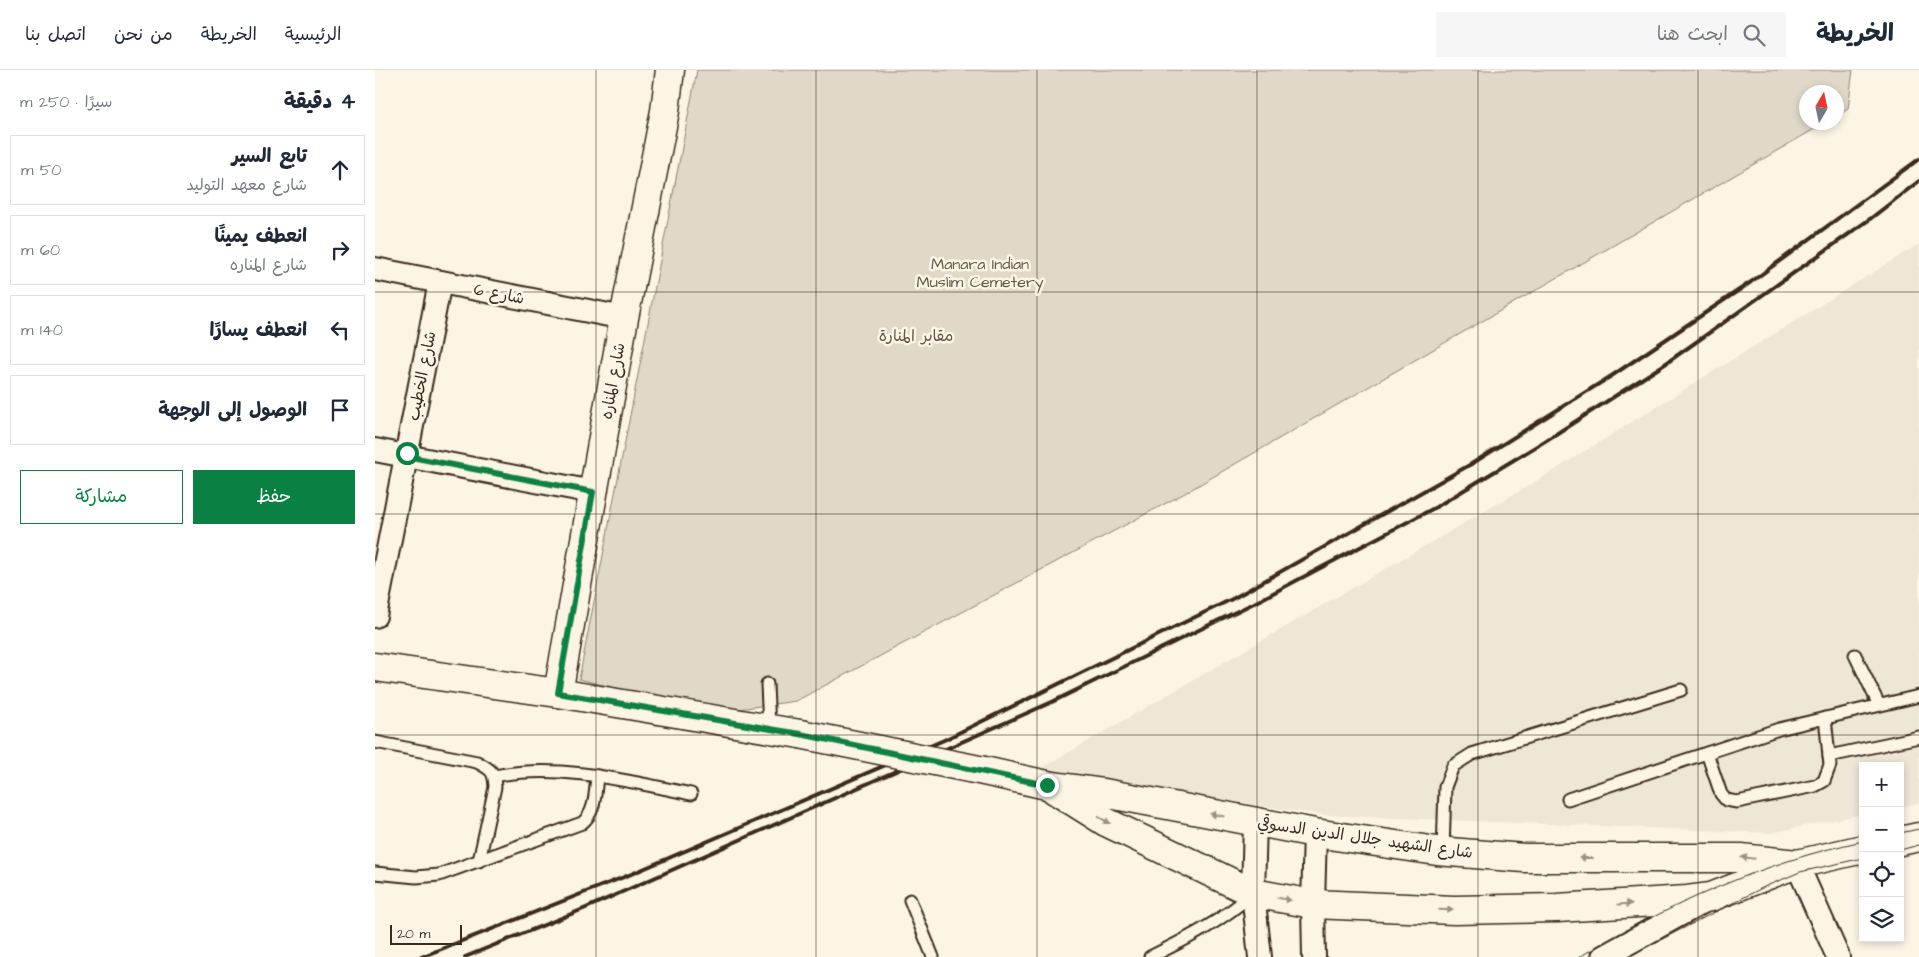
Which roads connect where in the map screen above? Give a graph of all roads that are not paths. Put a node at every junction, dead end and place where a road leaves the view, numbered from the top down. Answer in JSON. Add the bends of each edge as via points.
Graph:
{"nodes":[{"id":1,"x":670,"y":70,"type":"edge"},
{"id":2,"x":375,"y":269,"type":"edge"},
{"id":3,"x":440,"y":282,"type":"junction"},
{"id":4,"x":624,"y":318,"type":"junction"},
{"id":5,"x":375,"y":450,"type":"edge"},
{"id":6,"x":406,"y":456,"type":"junction"},
{"id":7,"x":593,"y":492,"type":"junction"},
{"id":8,"x":375,"y":616,"type":"edge"},
{"id":9,"x":1855,"y":655,"type":"dead end"},
{"id":10,"x":375,"y":667,"type":"edge"},
{"id":11,"x":767,"y":684,"type":"dead end"},
{"id":12,"x":1681,"y":690,"type":"dead end"},
{"id":13,"x":558,"y":693,"type":"junction"},
{"id":14,"x":1919,"y":696,"type":"edge"},
{"id":15,"x":1879,"y":705,"type":"junction"},
{"id":16,"x":1825,"y":718,"type":"junction"},
{"id":17,"x":769,"y":729,"type":"junction"},
{"id":18,"x":1919,"y":737,"type":"edge"},
{"id":19,"x":375,"y":742,"type":"edge"},
{"id":20,"x":1707,"y":753,"type":"junction"},
{"id":21,"x":1829,"y":756,"type":"junction"},
{"id":22,"x":494,"y":776,"type":"junction"},
{"id":23,"x":597,"y":776,"type":"junction"},
{"id":24,"x":1047,"y":785,"type":"junction"},
{"id":25,"x":691,"y":794,"type":"dead end"},
{"id":26,"x":1568,"y":799,"type":"dead end"},
{"id":27,"x":1255,"y":822,"type":"junction"},
{"id":28,"x":1315,"y":833,"type":"junction"},
{"id":29,"x":1919,"y":837,"type":"edge"},
{"id":30,"x":1904,"y":840,"type":"edge"},
{"id":31,"x":1859,"y":851,"type":"edge"},
{"id":32,"x":1443,"y":852,"type":"junction"},
{"id":33,"x":479,"y":861,"type":"junction"},
{"id":34,"x":1797,"y":864,"type":"junction"},
{"id":35,"x":375,"y":874,"type":"edge"},
{"id":36,"x":1253,"y":893,"type":"junction"},
{"id":37,"x":1711,"y":897,"type":"junction"},
{"id":38,"x":909,"y":900,"type":"dead end"},
{"id":39,"x":1313,"y":904,"type":"junction"},
{"id":40,"x":933,"y":957,"type":"edge"},
{"id":41,"x":1150,"y":957,"type":"edge"},
{"id":42,"x":1260,"y":957,"type":"edge"},
{"id":43,"x":1313,"y":957,"type":"edge"},
{"id":44,"x":1603,"y":957,"type":"edge"},
{"id":45,"x":1838,"y":957,"type":"edge"}],
"edges":[{"from":1,"to":4,"type":"main road","name":"شارع المناره","via":[[665,111]]},
{"from":2,"to":3,"type":"street","name":"شارع 6"},
{"from":3,"to":4,"type":"street","name":"شارع 6"},
{"from":3,"to":6,"type":"street","name":"شارع الخطيب"},
{"from":4,"to":7,"type":"main road","name":"شارع المناره"},
{"from":5,"to":6,"type":"street"},
{"from":6,"to":7,"type":"street"},
{"from":6,"to":8,"type":"street","name":"شارع الخطيب"},
{"from":7,"to":13,"type":"main road","name":"شارع المناره"},
{"from":9,"to":15,"type":"lane"},
{"from":10,"to":13,"type":"main road","name":"شارع الشهيد جلال الدين الدسوقي"},
{"from":11,"to":17,"type":"lane"},
{"from":12,"to":32,"type":"lane","via":[[1472,754],[1453,766],[1445,787]]},
{"from":13,"to":17,"type":"main road","name":"شارع الشهيد جلال الدين الدسوقي"},
{"from":14,"to":15,"type":"lane"},
{"from":15,"to":16,"type":"lane"},
{"from":16,"to":20,"type":"lane","via":[[1779,729]]},
{"from":16,"to":21,"type":"lane"},
{"from":17,"to":24,"type":"main road","name":"شارع الشهيد جلال الدين الدسوقي","bridge":true},
{"from":18,"to":21,"type":"lane"},
{"from":19,"to":22,"type":"lane","via":[[477,762],[491,770]]},
{"from":20,"to":21,"type":"lane","via":[[1721,794],[1726,800],[1737,802],[1815,786],[1824,781],[1830,765]]},
{"from":20,"to":26,"type":"lane"},
{"from":22,"to":23,"type":"lane","via":[[535,771]]},
{"from":22,"to":33,"type":"lane","via":[[495,787]]},
{"from":23,"to":25,"type":"lane"},
{"from":23,"to":33,"type":"lane","via":[[593,806],[582,823]]},
{"from":27,"to":24,"type":"main road","name":"شارع الشهيد جلال الدين الدسوقي","one_way":true},
{"from":24,"to":36,"type":"main road","name":"شارع الشهيد جلال الدين الدسوقي","one_way":true,"via":[[1106,822]]},
{"from":27,"to":28,"type":"main road","name":"شارع الشهيد جلال الدين الدسوقي"},
{"from":27,"to":36,"type":"street"},
{"from":28,"to":32,"type":"main road","name":"شارع الشهيد جلال الدين الدسوقي"},
{"from":28,"to":39,"type":"street"},
{"from":29,"to":30,"type":"main road"},
{"from":31,"to":34,"type":"main road","name":"شارع الشهيد جلال الدين الدسوقي"},
{"from":34,"to":32,"type":"main road","name":"شارع الشهيد جلال الدين الدسوقي","one_way":true,"via":[[1741,858],[1524,858]]},
{"from":33,"to":35,"type":"lane","via":[[439,875]]},
{"from":34,"to":37,"type":"main road","name":"شارع الشهيد جلال الدين الدسوقي"},
{"from":34,"to":45,"type":"street"},
{"from":36,"to":39,"type":"main road","name":"شارع الشهيد جلال الدين الدسوقي","one_way":true},
{"from":36,"to":41,"type":"lane","via":[[1204,930]]},
{"from":36,"to":42,"type":"street"},
{"from":39,"to":37,"type":"main road","name":"شارع الشهيد جلال الدين الدسوقي","one_way":true,"via":[[1454,910],[1557,908]]},
{"from":37,"to":44,"type":"street"},
{"from":38,"to":40,"type":"lane"},
{"from":39,"to":43,"type":"street"}]}
